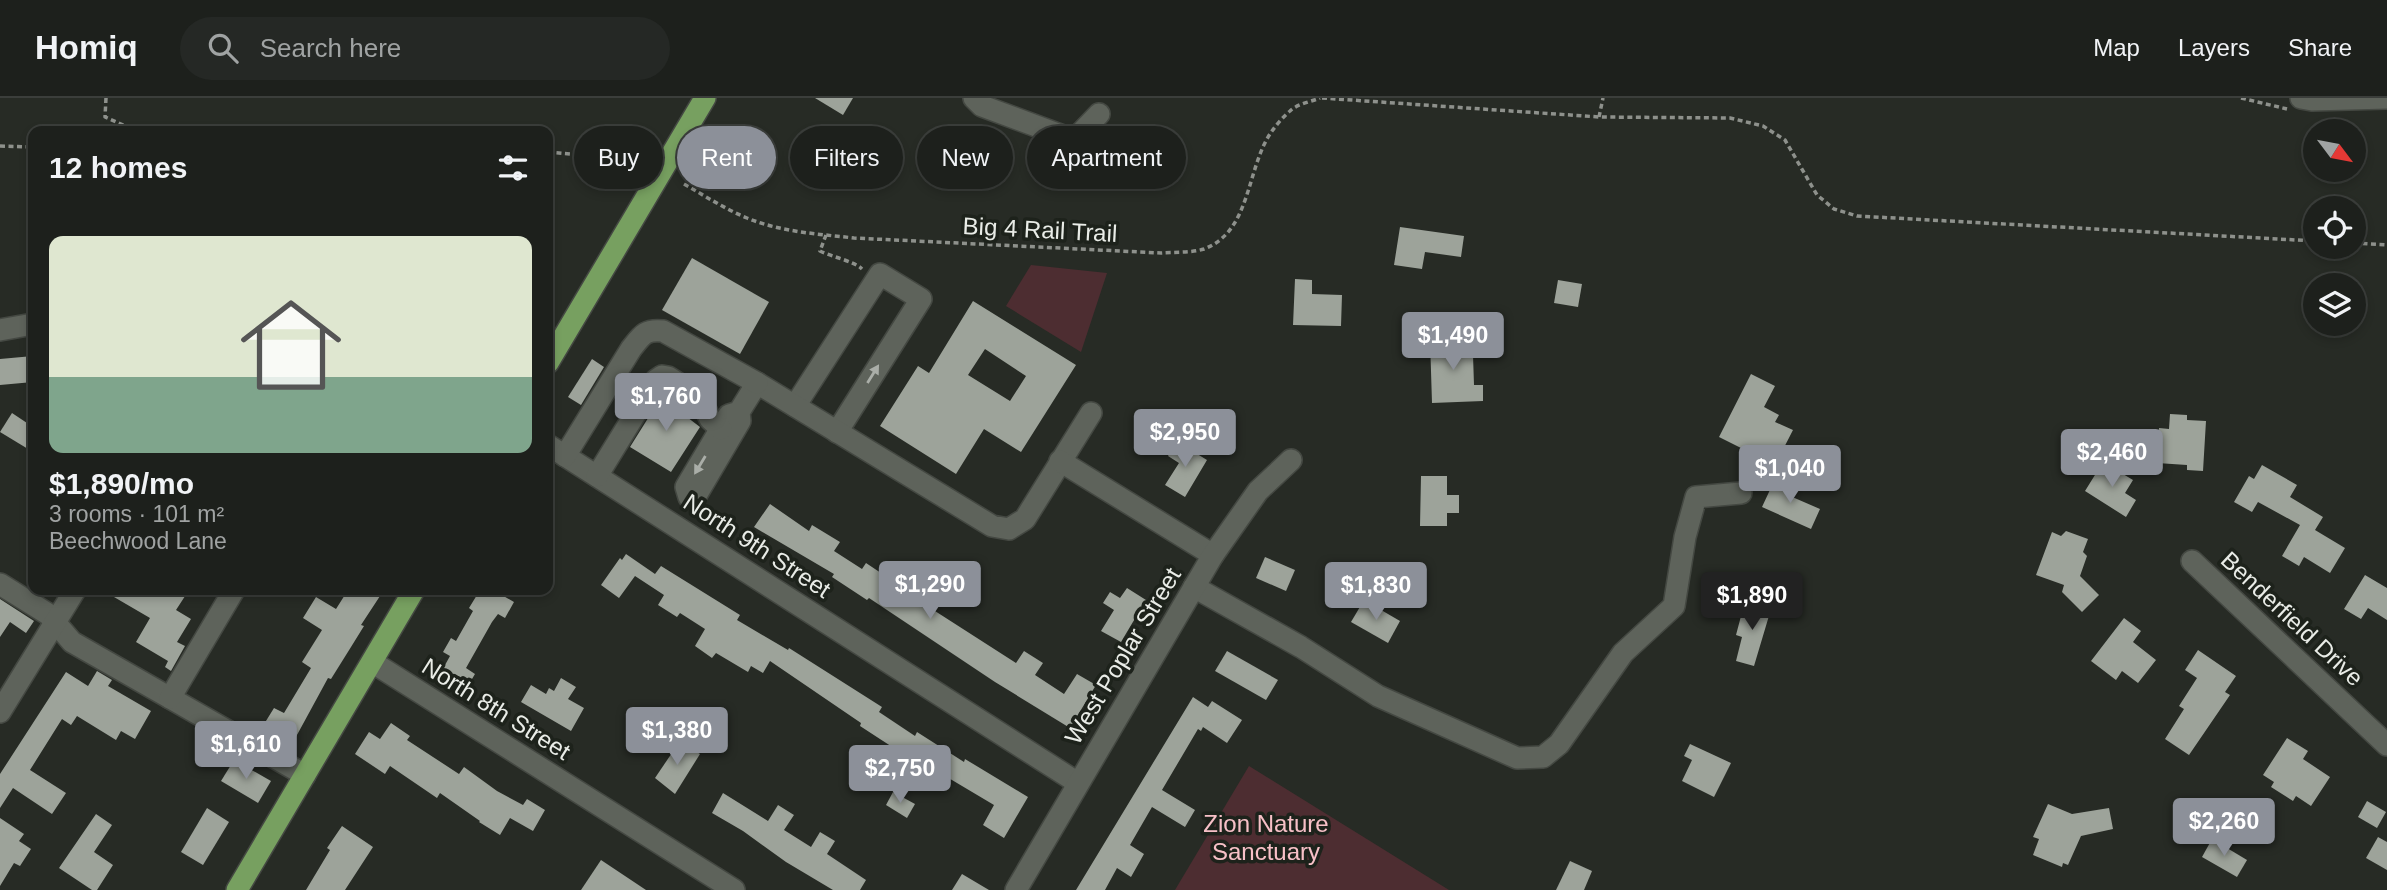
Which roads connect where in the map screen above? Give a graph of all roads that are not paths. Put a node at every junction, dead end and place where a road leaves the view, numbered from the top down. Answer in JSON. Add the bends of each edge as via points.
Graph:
{"nodes":[{"id":1,"x":705,"y":98,"type":"edge"},
{"id":2,"x":974,"y":98,"type":"edge"},
{"id":3,"x":2301,"y":98,"type":"edge"},
{"id":4,"x":2387,"y":98,"type":"edge"},
{"id":5,"x":1099,"y":114,"type":"dead end"},
{"id":6,"x":28,"y":325,"type":"edge"},
{"id":7,"x":0,"y":330,"type":"edge"},
{"id":8,"x":553,"y":355,"type":"edge"},
{"id":9,"x":757,"y":383,"type":"junction"},
{"id":10,"x":795,"y":406,"type":"junction"},
{"id":11,"x":739,"y":412,"type":"junction"},
{"id":12,"x":1091,"y":412,"type":"dead end"},
{"id":13,"x":722,"y":429,"type":"junction"},
{"id":14,"x":837,"y":432,"type":"junction"},
{"id":15,"x":556,"y":450,"type":"edge"},
{"id":16,"x":1291,"y":460,"type":"dead end"},
{"id":17,"x":1060,"y":461,"type":"junction"},
{"id":18,"x":597,"y":476,"type":"junction"},
{"id":19,"x":1741,"y":493,"type":"dead end"},
{"id":20,"x":689,"y":497,"type":"junction"},
{"id":21,"x":673,"y":524,"type":"junction"},
{"id":22,"x":1213,"y":555,"type":"junction"},
{"id":23,"x":2192,"y":561,"type":"dead end"},
{"id":24,"x":0,"y":584,"type":"edge"},
{"id":25,"x":1194,"y":587,"type":"junction"},
{"id":26,"x":72,"y":595,"type":"edge"},
{"id":27,"x":231,"y":595,"type":"edge"},
{"id":28,"x":411,"y":595,"type":"edge"},
{"id":29,"x":56,"y":622,"type":"junction"},
{"id":30,"x":372,"y":662,"type":"junction"},
{"id":31,"x":170,"y":698,"type":"junction"},
{"id":32,"x":0,"y":712,"type":"edge"},
{"id":33,"x":2387,"y":745,"type":"edge"},
{"id":34,"x":305,"y":775,"type":"junction"},
{"id":35,"x":1078,"y":783,"type":"junction"},
{"id":36,"x":237,"y":890,"type":"edge"},
{"id":37,"x":734,"y":890,"type":"edge"},
{"id":38,"x":1016,"y":890,"type":"edge"}],
"edges":[{"from":1,"to":8,"type":"main road"},
{"from":2,"to":5,"type":"street","via":[[982,106],[1074,140]]},
{"from":3,"to":4,"type":"street"},
{"from":6,"to":7,"type":"street"},
{"from":9,"to":10,"type":"street"},
{"from":9,"to":11,"type":"street"},
{"from":9,"to":15,"type":"street","via":[[652,329],[631,349],[587,419]]},
{"from":10,"to":14,"type":"street"},
{"from":14,"to":10,"type":"street","one_way":true,"via":[[921,299],[880,274]]},
{"from":11,"to":13,"type":"street","via":[[729,415]]},
{"from":11,"to":20,"type":"street","via":[[740,421],[697,494]]},
{"from":12,"to":17,"type":"street"},
{"from":13,"to":18,"type":"street","via":[[710,419],[700,397],[663,376],[656,380]]},
{"from":13,"to":20,"type":"street","one_way":true,"via":[[686,487]]},
{"from":14,"to":17,"type":"street","via":[[992,526],[1009,529],[1025,519]]},
{"from":15,"to":18,"type":"street","name":"North 9th Street"},
{"from":16,"to":22,"type":"street","name":"West Poplar Street","via":[[1258,491]]},
{"from":17,"to":22,"type":"street"},
{"from":18,"to":21,"type":"street","name":"North 9th Street"},
{"from":19,"to":25,"type":"street","via":[[1696,497],[1674,606],[1623,653],[1559,744],[1543,757],[1517,758],[1378,696]]},
{"from":20,"to":21,"type":"street"},
{"from":21,"to":35,"type":"street","name":"North 9th Street"},
{"from":22,"to":25,"type":"street","name":"West Poplar Street"},
{"from":23,"to":33,"type":"street","name":"Benderfield Drive"},
{"from":24,"to":29,"type":"street"},
{"from":25,"to":35,"type":"street","name":"West Poplar Street"},
{"from":26,"to":29,"type":"street"},
{"from":27,"to":31,"type":"street"},
{"from":28,"to":30,"type":"main road"},
{"from":29,"to":31,"type":"street","via":[[72,642]]},
{"from":29,"to":32,"type":"street"},
{"from":30,"to":34,"type":"main road"},
{"from":30,"to":37,"type":"street","name":"North 8th Street"},
{"from":31,"to":34,"type":"street"},
{"from":34,"to":36,"type":"main road"},
{"from":35,"to":38,"type":"street","name":"West Poplar Street"}]}
